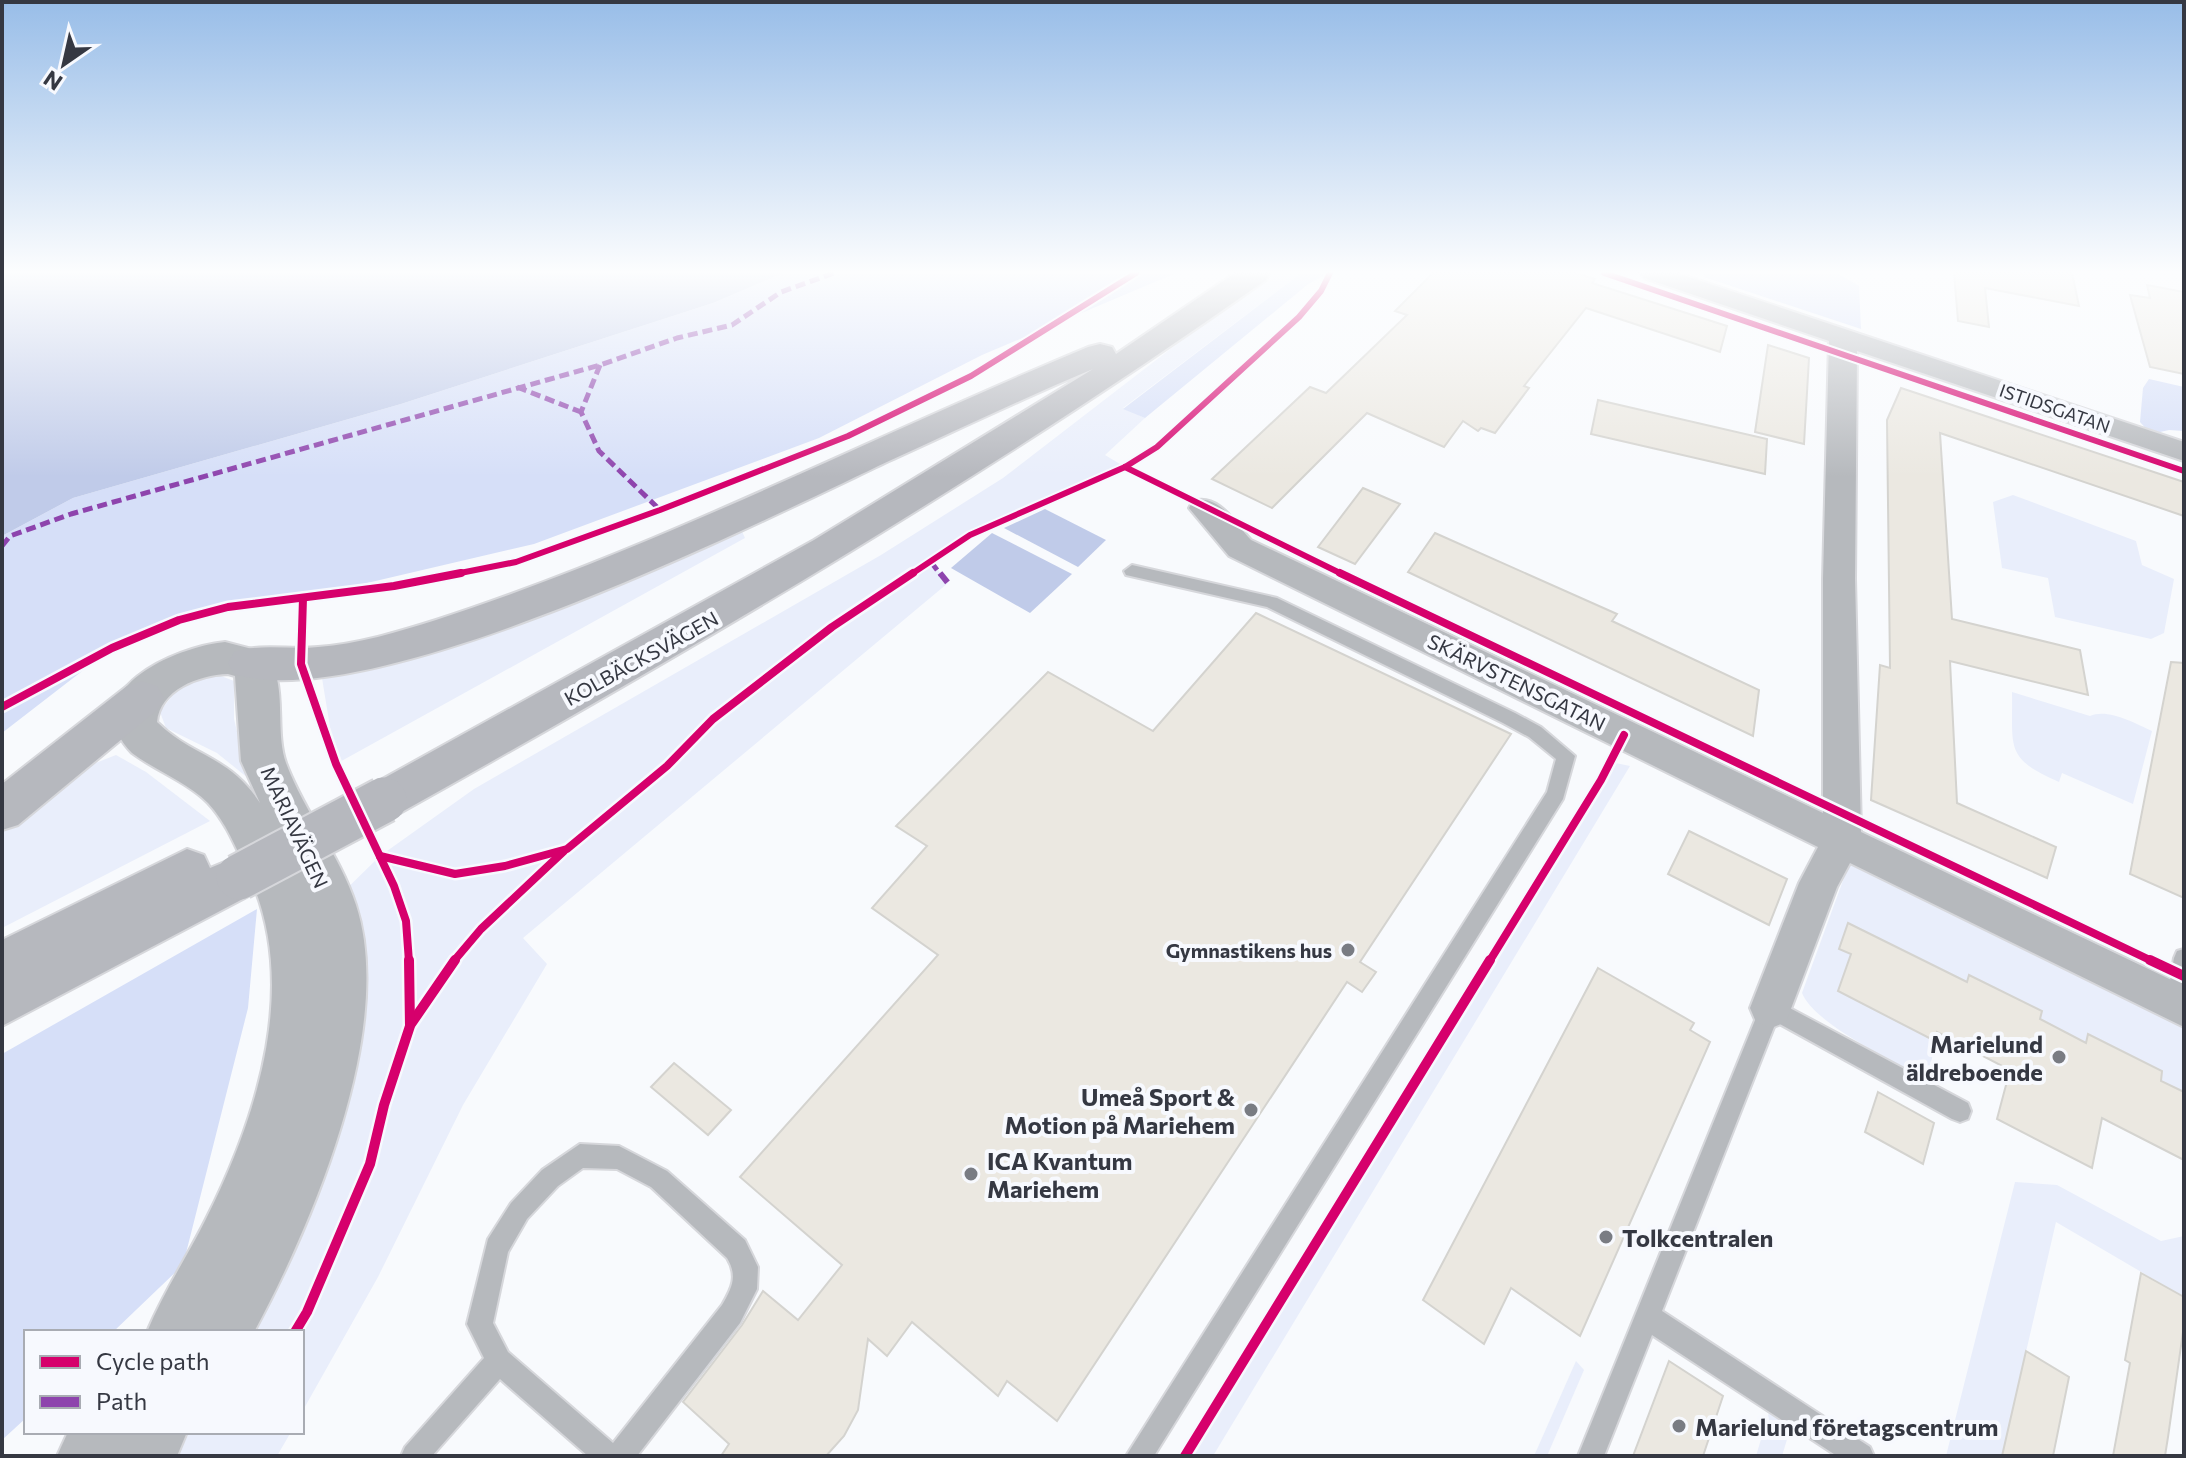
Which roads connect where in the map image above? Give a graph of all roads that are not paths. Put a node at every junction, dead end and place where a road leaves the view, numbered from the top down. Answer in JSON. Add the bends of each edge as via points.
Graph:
{"nodes":[{"id":1,"x":1119,"y":341,"type":"edge"},
{"id":2,"x":1157,"y":341,"type":"edge"},
{"id":3,"x":1842,"y":341,"type":"edge"},
{"id":4,"x":1857,"y":341,"type":"edge"},
{"id":5,"x":1100,"y":354,"type":"junction"},
{"id":6,"x":2184,"y":452,"type":"edge"},
{"id":7,"x":1204,"y":508,"type":"dead end"},
{"id":8,"x":1132,"y":571,"type":"dead end"},
{"id":9,"x":249,"y":663,"type":"junction"},
{"id":10,"x":142,"y":698,"type":"junction"},
{"id":11,"x":376,"y":788,"type":"junction"},
{"id":12,"x":2,"y":811,"type":"edge"},
{"id":13,"x":1842,"y":841,"type":"junction"},
{"id":14,"x":232,"y":864,"type":"junction"},
{"id":15,"x":2184,"y":958,"type":"edge"},
{"id":16,"x":2,"y":966,"type":"edge"},
{"id":17,"x":2,"y":1002,"type":"edge"},
{"id":18,"x":2181,"y":1005,"type":"edge"},
{"id":19,"x":1771,"y":1008,"type":"junction"},
{"id":20,"x":1960,"y":1111,"type":"dead end"},
{"id":21,"x":1648,"y":1317,"type":"junction"},
{"id":22,"x":179,"y":1330,"type":"edge"},
{"id":23,"x":221,"y":1330,"type":"edge"},
{"id":24,"x":499,"y":1361,"type":"junction"},
{"id":25,"x":107,"y":1434,"type":"edge"},
{"id":26,"x":154,"y":1434,"type":"edge"},
{"id":27,"x":90,"y":1456,"type":"edge"},
{"id":28,"x":137,"y":1456,"type":"edge"},
{"id":29,"x":414,"y":1456,"type":"edge"},
{"id":30,"x":608,"y":1456,"type":"edge"},
{"id":31,"x":620,"y":1456,"type":"edge"},
{"id":32,"x":1139,"y":1456,"type":"edge"},
{"id":33,"x":1591,"y":1456,"type":"edge"},
{"id":34,"x":1861,"y":1456,"type":"edge"}],
"edges":[{"from":1,"to":5,"type":"highway","name":"KOLBÄCKSVÄGEN"},
{"from":2,"to":11,"type":"highway","name":"KOLBÄCKSVÄGEN","via":[[832,549],[671,643]]},
{"from":3,"to":13,"type":"street"},
{"from":4,"to":6,"type":"street","name":"ISTIDSGATAN"},
{"from":5,"to":9,"type":"highway","via":[[652,555],[528,604],[338,660]]},
{"from":5,"to":11,"type":"highway","name":"KOLBÄCKSVÄGEN","via":[[994,423]]},
{"from":7,"to":13,"type":"street","name":"SKÄRVSTENSGATAN","via":[[1240,548]]},
{"from":8,"to":32,"type":"lane","via":[[1271,602],[1509,718],[1566,756],[1556,794]]},
{"from":9,"to":10,"type":"street","via":[[226,658],[199,662],[161,680]]},
{"from":9,"to":23,"type":"street","name":"MARIAVÄGEN","via":[[259,691],[263,761],[331,904],[339,943],[338,994],[324,1089],[290,1193]]},
{"from":10,"to":12,"type":"highway"},
{"from":10,"to":22,"type":"street","name":"MARIAVÄGEN","via":[[137,733],[223,788],[247,820],[283,895],[295,935],[296,1018],[282,1100],[225,1248]]},
{"from":11,"to":14,"type":"highway","name":"KOLBÄCKSVÄGEN","bridge":true},
{"from":13,"to":18,"type":"street","name":"SKÄRVSTENSGATAN"},
{"from":13,"to":19,"type":"street","via":[[1819,883]]},
{"from":14,"to":16,"type":"highway","name":"KOLBÄCKSVÄGEN"},
{"from":14,"to":17,"type":"highway","name":"KOLBÄCKSVÄGEN"},
{"from":15,"to":18,"type":"lane"},
{"from":19,"to":20,"type":"lane"},
{"from":19,"to":21,"type":"lane"},
{"from":21,"to":33,"type":"lane"},
{"from":21,"to":34,"type":"lane"},
{"from":24,"to":29,"type":"lane"},
{"from":24,"to":30,"type":"lane"},
{"from":24,"to":31,"type":"lane","via":[[480,1324],[497,1248],[519,1211],[580,1156],[619,1158],[659,1179],[736,1249],[746,1267],[745,1289]]},
{"from":25,"to":27,"type":"street"},
{"from":26,"to":28,"type":"street"}]}
